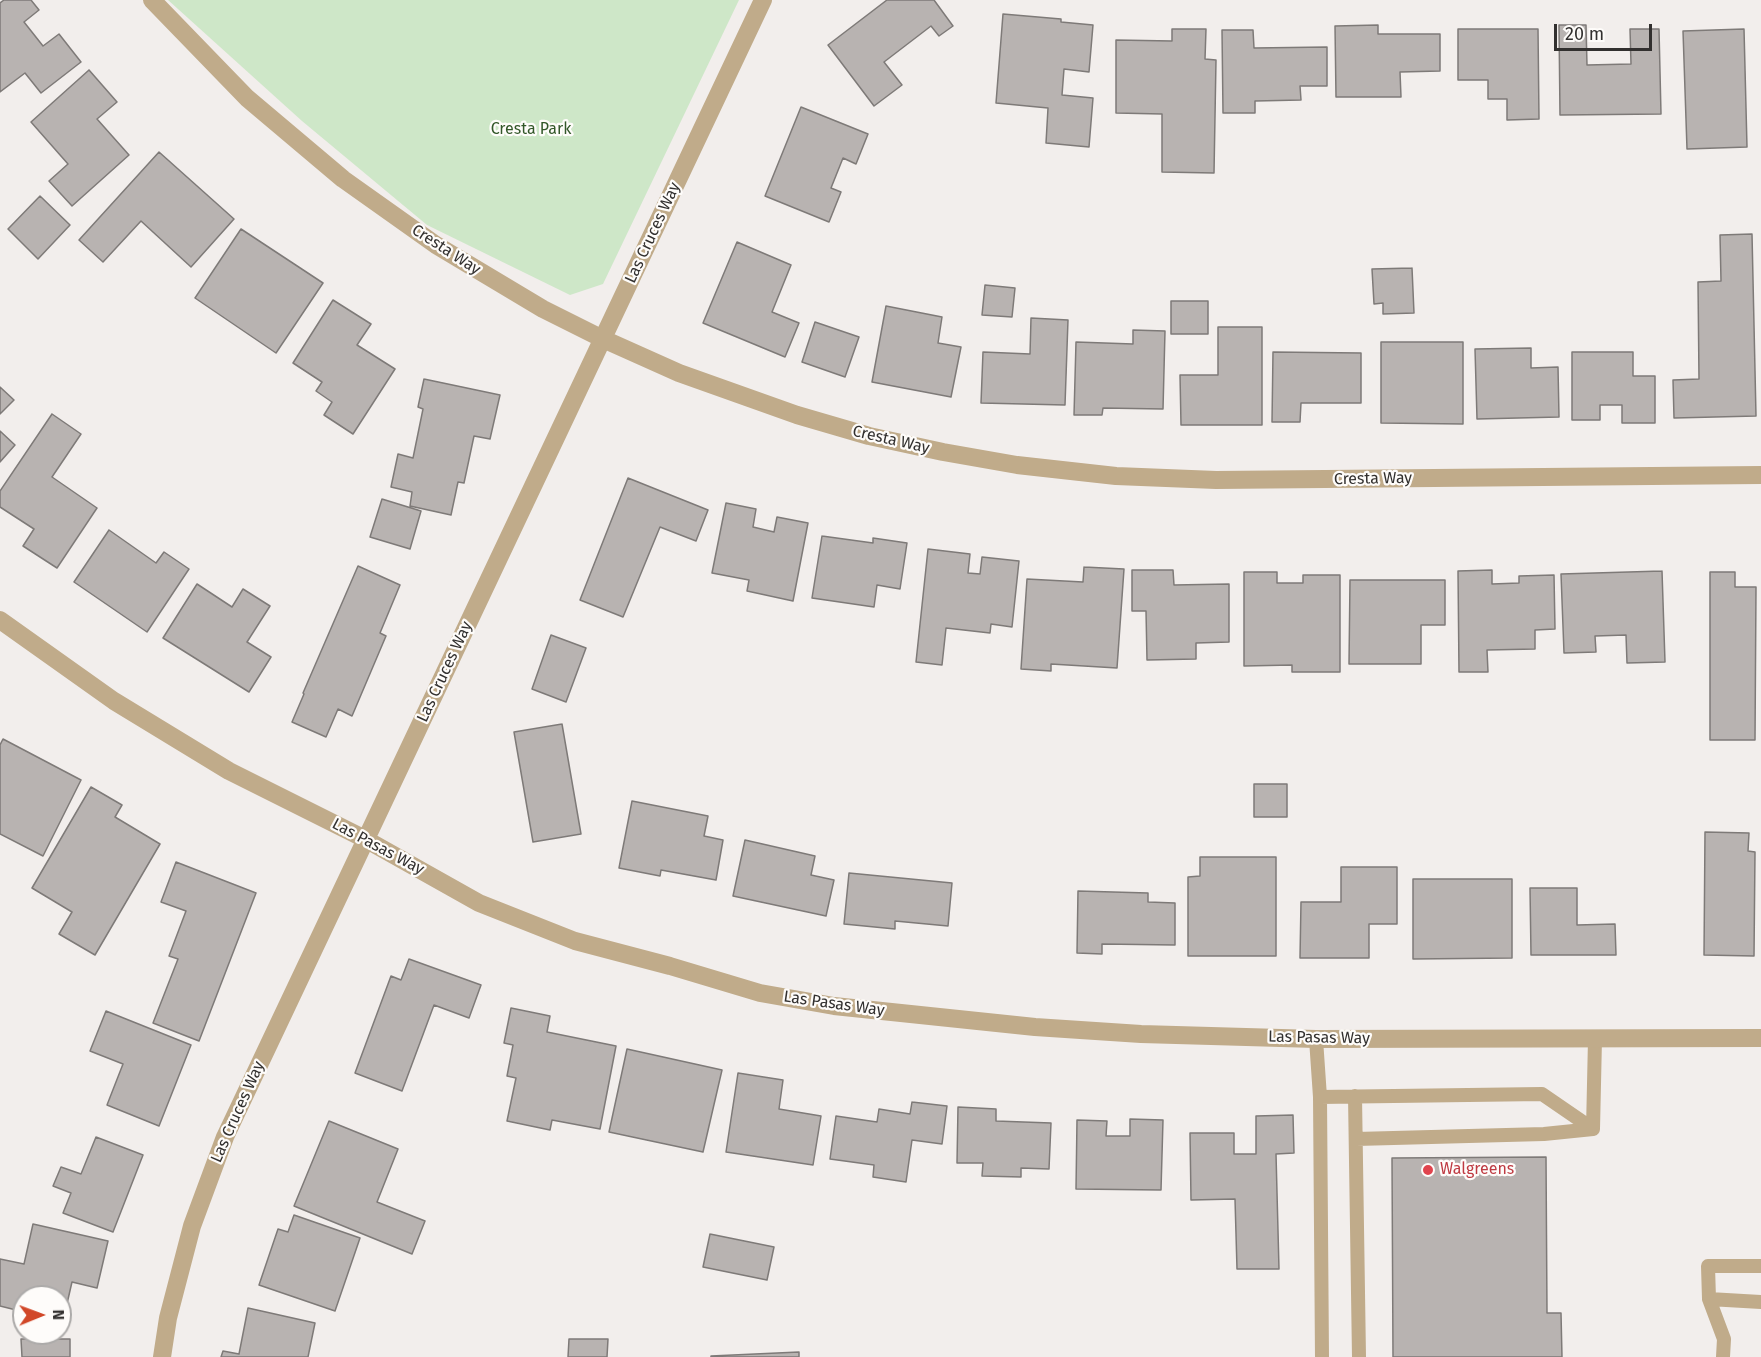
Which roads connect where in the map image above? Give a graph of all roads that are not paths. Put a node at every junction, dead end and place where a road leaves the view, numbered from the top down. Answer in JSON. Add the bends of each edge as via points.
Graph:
{"nodes":[{"id":1,"x":152,"y":0,"type":"edge"},
{"id":2,"x":763,"y":0,"type":"edge"},
{"id":3,"x":603,"y":339,"type":"junction"},
{"id":4,"x":1761,"y":475,"type":"edge"},
{"id":5,"x":0,"y":620,"type":"edge"},
{"id":6,"x":365,"y":839,"type":"junction"},
{"id":7,"x":1761,"y":1038,"type":"edge"},
{"id":8,"x":1317,"y":1039,"type":"junction"},
{"id":9,"x":1595,"y":1039,"type":"junction"},
{"id":10,"x":1355,"y":1096,"type":"junction"},
{"id":11,"x":1320,"y":1097,"type":"junction"},
{"id":12,"x":1593,"y":1129,"type":"junction"},
{"id":13,"x":1356,"y":1138,"type":"junction"},
{"id":14,"x":1761,"y":1266,"type":"edge"},
{"id":15,"x":1709,"y":1299,"type":"junction"},
{"id":16,"x":1761,"y":1302,"type":"edge"},
{"id":17,"x":162,"y":1357,"type":"edge"},
{"id":18,"x":1322,"y":1357,"type":"edge"},
{"id":19,"x":1359,"y":1357,"type":"edge"},
{"id":20,"x":1723,"y":1357,"type":"edge"}],
"edges":[{"from":1,"to":3,"type":"street","name":"Cresta Way","via":[[247,98],[343,179],[436,245],[543,309]]},
{"from":2,"to":3,"type":"street","name":"Las Cruces Way"},
{"from":3,"to":4,"type":"street","name":"Cresta Way","via":[[679,374],[797,415],[869,436],[1017,465],[1116,476],[1216,480]]},
{"from":3,"to":6,"type":"street","name":"Las Cruces Way"},
{"from":5,"to":6,"type":"street","name":"Las Pasas Way","via":[[114,701],[229,771]]},
{"from":6,"to":8,"type":"street","name":"Las Pasas Way","via":[[479,903],[575,941],[760,993],[834,1006],[1035,1027]]},
{"from":6,"to":17,"type":"street","name":"Las Cruces Way","via":[[225,1137],[192,1227]]},
{"from":7,"to":9,"type":"street","name":"Las Pasas Way"},
{"from":8,"to":9,"type":"street","name":"Las Pasas Way"},
{"from":8,"to":11,"type":"lane"},
{"from":9,"to":12,"type":"lane"},
{"from":10,"to":11,"type":"lane"},
{"from":10,"to":12,"type":"lane","via":[[1542,1094]]},
{"from":10,"to":13,"type":"lane"},
{"from":11,"to":18,"type":"lane"},
{"from":12,"to":13,"type":"lane","via":[[1544,1134]]},
{"from":13,"to":19,"type":"lane"},
{"from":14,"to":15,"type":"lane","via":[[1708,1266]]},
{"from":15,"to":16,"type":"lane"},
{"from":15,"to":20,"type":"lane","via":[[1724,1339]]}]}
